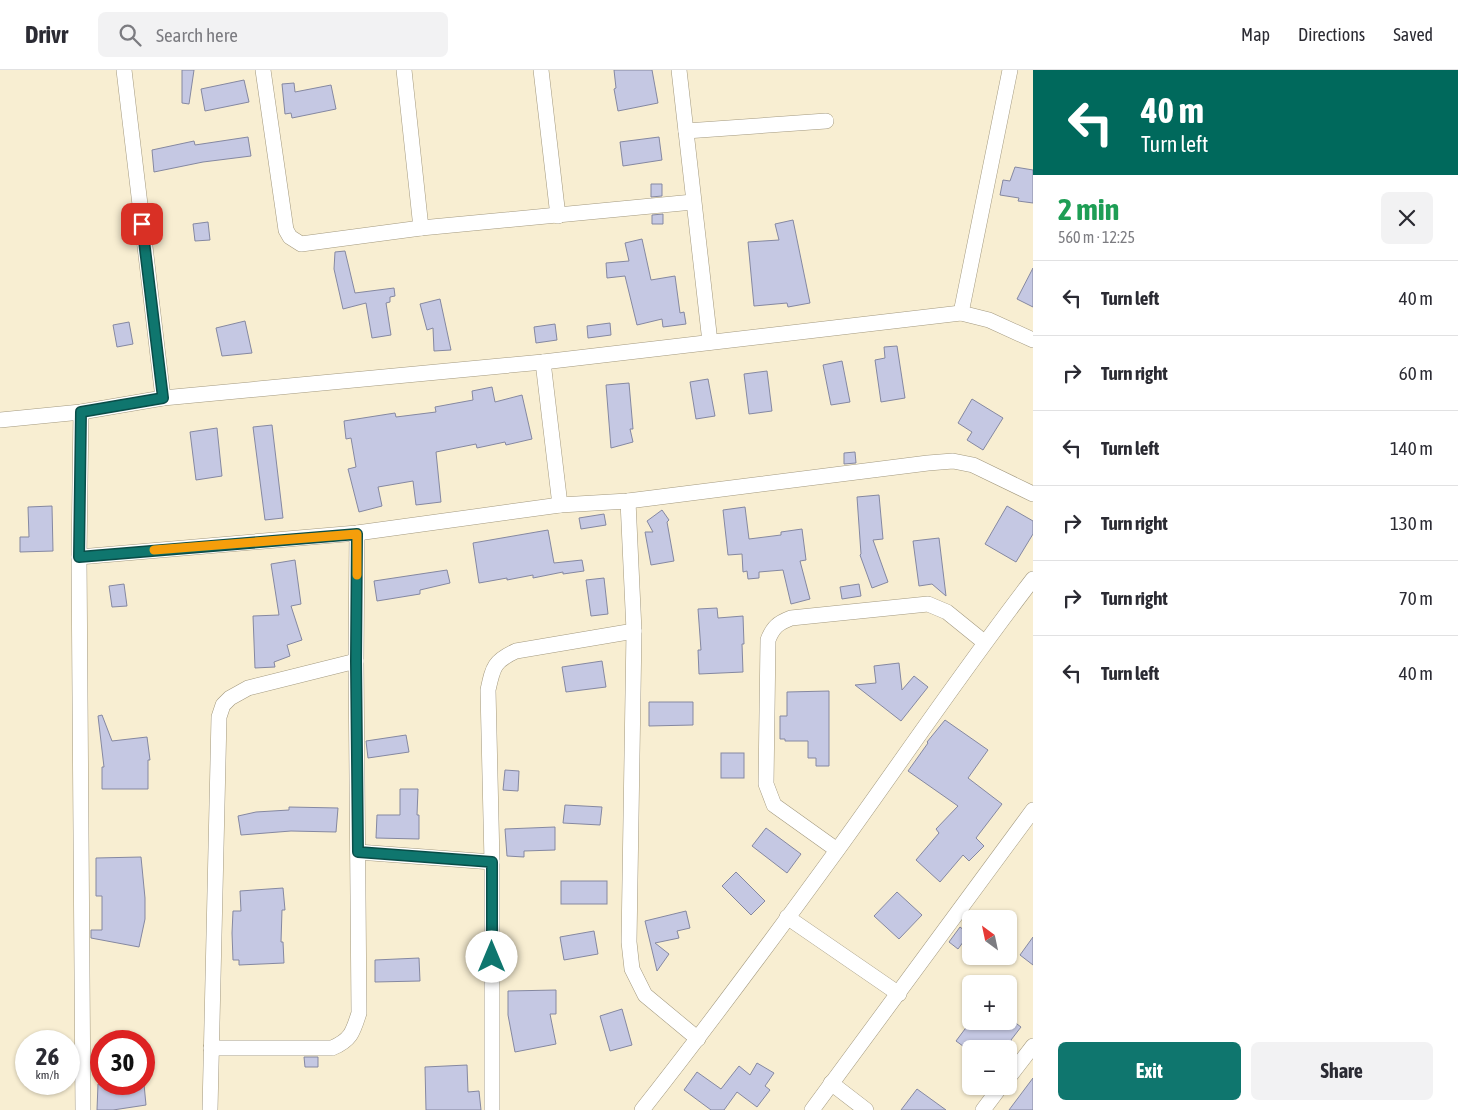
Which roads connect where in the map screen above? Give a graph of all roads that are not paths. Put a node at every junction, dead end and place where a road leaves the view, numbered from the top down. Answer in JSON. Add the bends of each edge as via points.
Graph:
{"nodes":[{"id":1,"x":124,"y":70,"type":"edge"},
{"id":2,"x":263,"y":70,"type":"edge"},
{"id":3,"x":404,"y":70,"type":"edge"},
{"id":4,"x":541,"y":70,"type":"edge"},
{"id":5,"x":678,"y":70,"type":"edge"},
{"id":6,"x":1010,"y":70,"type":"edge"},
{"id":7,"x":826,"y":121,"type":"dead end"},
{"id":8,"x":686,"y":132,"type":"junction"},
{"id":9,"x":693,"y":202,"type":"junction"},
{"id":10,"x":558,"y":216,"type":"junction"},
{"id":11,"x":421,"y":228,"type":"junction"},
{"id":12,"x":961,"y":313,"type":"junction"},
{"id":13,"x":1033,"y":340,"type":"edge"},
{"id":14,"x":710,"y":342,"type":"junction"},
{"id":15,"x":543,"y":362,"type":"junction"},
{"id":16,"x":163,"y":398,"type":"junction"},
{"id":17,"x":81,"y":412,"type":"junction"},
{"id":18,"x":0,"y":420,"type":"edge"},
{"id":19,"x":1033,"y":494,"type":"edge"},
{"id":20,"x":628,"y":501,"type":"junction"},
{"id":21,"x":560,"y":505,"type":"junction"},
{"id":22,"x":357,"y":534,"type":"junction"},
{"id":23,"x":79,"y":557,"type":"junction"},
{"id":24,"x":1033,"y":579,"type":"edge"},
{"id":25,"x":634,"y":631,"type":"junction"},
{"id":26,"x":984,"y":642,"type":"junction"},
{"id":27,"x":356,"y":661,"type":"junction"},
{"id":28,"x":1033,"y":810,"type":"edge"},
{"id":29,"x":837,"y":850,"type":"junction"},
{"id":30,"x":358,"y":852,"type":"junction"},
{"id":31,"x":492,"y":862,"type":"junction"},
{"id":32,"x":787,"y":917,"type":"junction"},
{"id":33,"x":899,"y":994,"type":"junction"},
{"id":34,"x":698,"y":1039,"type":"junction"},
{"id":35,"x":211,"y":1048,"type":"junction"},
{"id":36,"x":1031,"y":1051,"type":"edge"},
{"id":37,"x":1017,"y":1068,"type":"edge"},
{"id":38,"x":831,"y":1084,"type":"junction"},
{"id":39,"x":994,"y":1095,"type":"edge"},
{"id":40,"x":83,"y":1110,"type":"edge"},
{"id":41,"x":210,"y":1110,"type":"edge"},
{"id":42,"x":492,"y":1110,"type":"edge"},
{"id":43,"x":642,"y":1110,"type":"edge"},
{"id":44,"x":812,"y":1110,"type":"edge"},
{"id":45,"x":866,"y":1110,"type":"edge"},
{"id":46,"x":982,"y":1110,"type":"edge"}],
"edges":[{"from":1,"to":16,"type":"street"},
{"from":2,"to":11,"type":"street","via":[[286,230],[290,238],[301,244]]},
{"from":3,"to":11,"type":"street"},
{"from":4,"to":10,"type":"street"},
{"from":5,"to":8,"type":"street"},
{"from":6,"to":12,"type":"street"},
{"from":7,"to":8,"type":"street"},
{"from":8,"to":9,"type":"street"},
{"from":9,"to":10,"type":"street"},
{"from":9,"to":14,"type":"street"},
{"from":10,"to":11,"type":"street"},
{"from":12,"to":13,"type":"street","via":[[990,320]]},
{"from":12,"to":14,"type":"street"},
{"from":14,"to":15,"type":"street"},
{"from":15,"to":16,"type":"street"},
{"from":15,"to":21,"type":"street"},
{"from":16,"to":17,"type":"street"},
{"from":17,"to":18,"type":"street"},
{"from":17,"to":23,"type":"street"},
{"from":19,"to":20,"type":"street","via":[[973,465],[953,461]]},
{"from":20,"to":21,"type":"street"},
{"from":20,"to":25,"type":"street"},
{"from":21,"to":22,"type":"street"},
{"from":22,"to":23,"type":"street"},
{"from":22,"to":27,"type":"street"},
{"from":23,"to":40,"type":"street"},
{"from":24,"to":26,"type":"street"},
{"from":25,"to":31,"type":"street","via":[[516,651],[501,658],[492,672],[488,690]]},
{"from":25,"to":34,"type":"street","via":[[629,942],[632,969],[645,995]]},
{"from":26,"to":29,"type":"street"},
{"from":26,"to":29,"type":"street","via":[[947,612],[928,604],[791,618],[778,623],[772,631],[768,640],[766,784],[774,805]]},
{"from":27,"to":30,"type":"street"},
{"from":27,"to":35,"type":"street","via":[[248,688],[230,698],[218,716]]},
{"from":28,"to":33,"type":"street"},
{"from":29,"to":32,"type":"street"},
{"from":30,"to":31,"type":"street"},
{"from":30,"to":35,"type":"street","via":[[359,1013],[346,1042],[332,1048]]},
{"from":31,"to":42,"type":"street"},
{"from":32,"to":33,"type":"street"},
{"from":32,"to":34,"type":"street"},
{"from":33,"to":38,"type":"street"},
{"from":34,"to":43,"type":"street"},
{"from":35,"to":41,"type":"street"},
{"from":36,"to":37,"type":"street"},
{"from":38,"to":44,"type":"street"},
{"from":38,"to":45,"type":"street"},
{"from":39,"to":46,"type":"street"}]}
